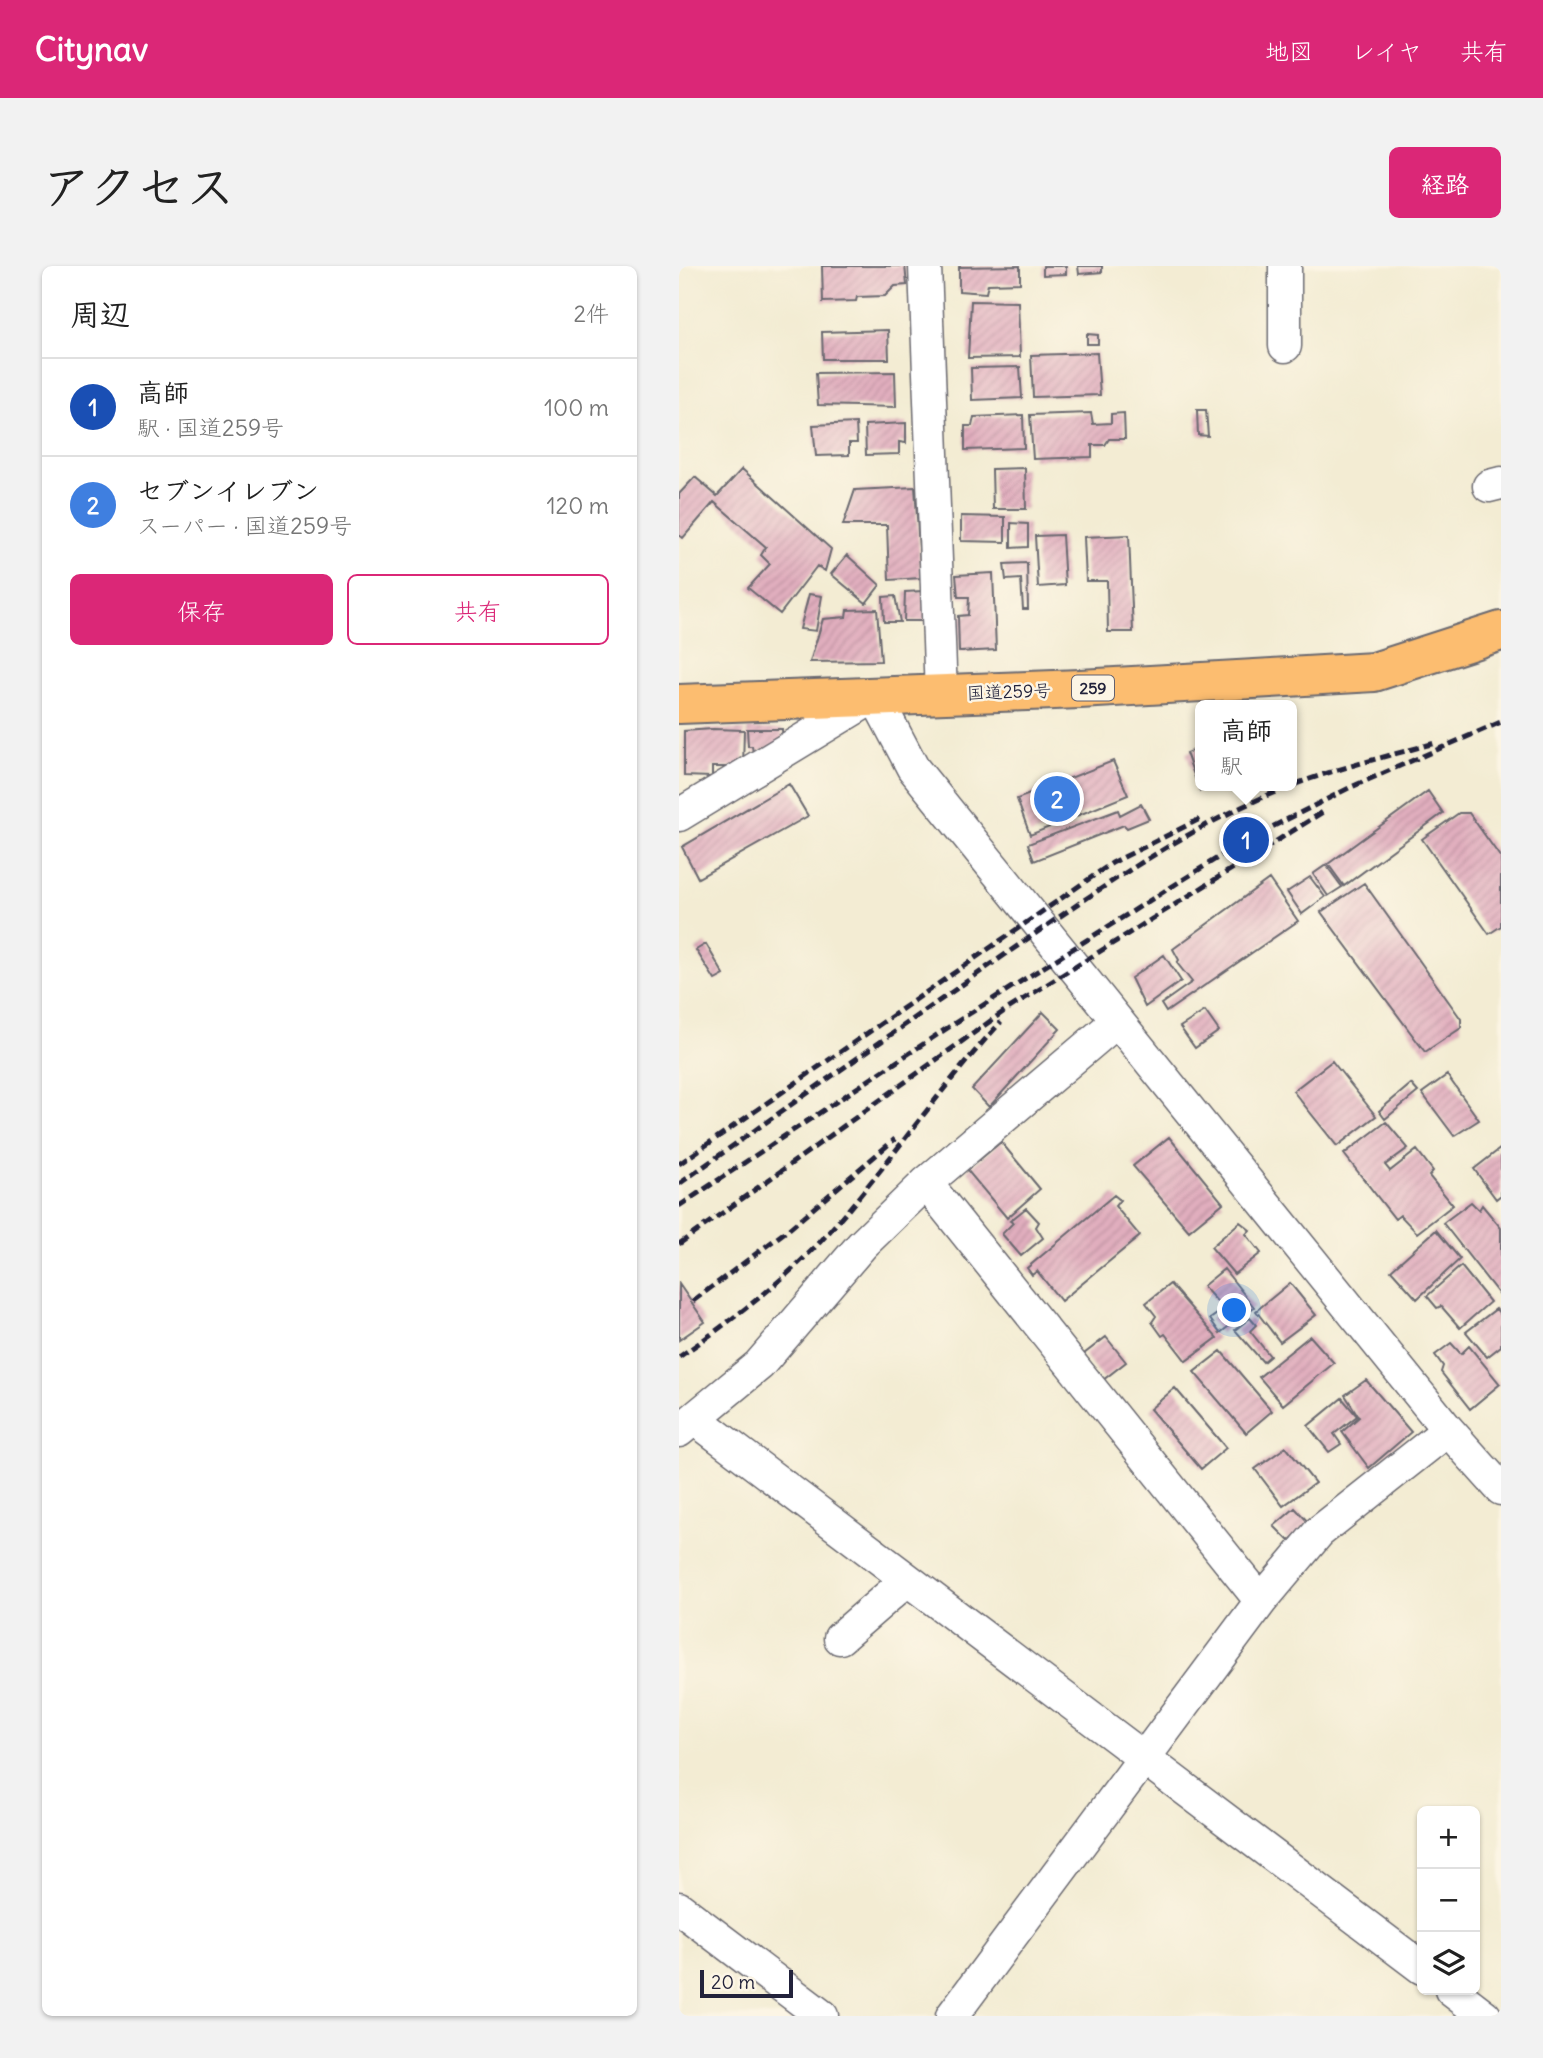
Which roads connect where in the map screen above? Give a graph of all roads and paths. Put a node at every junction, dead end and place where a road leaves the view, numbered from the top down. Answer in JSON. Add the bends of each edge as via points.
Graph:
{"nodes":[{"id":1,"x":925,"y":266,"type":"edge"},
{"id":2,"x":1285,"y":266,"type":"edge"},
{"id":3,"x":1286,"y":346,"type":"dead end"},
{"id":4,"x":1501,"y":631,"type":"edge"},
{"id":5,"x":941,"y":695,"type":"junction"},
{"id":6,"x":875,"y":696,"type":"junction"},
{"id":7,"x":679,"y":704,"type":"edge"},
{"id":8,"x":679,"y":815,"type":"edge"},
{"id":9,"x":1116,"y":1022,"type":"junction"},
{"id":10,"x":926,"y":1183,"type":"junction"},
{"id":11,"x":687,"y":1425,"type":"edge"},
{"id":12,"x":1448,"y":1430,"type":"junction"},
{"id":13,"x":1499,"y":1478,"type":"edge"},
{"id":14,"x":907,"y":1580,"type":"junction"},
{"id":15,"x":1261,"y":1601,"type":"junction"},
{"id":16,"x":840,"y":1638,"type":"dead end"},
{"id":17,"x":1145,"y":1760,"type":"junction"},
{"id":18,"x":679,"y":1908,"type":"edge"},
{"id":19,"x":1417,"y":1965,"type":"edge"},
{"id":20,"x":1458,"y":1995,"type":"edge"},
{"id":21,"x":822,"y":2016,"type":"edge"},
{"id":22,"x":952,"y":2016,"type":"edge"},
{"id":23,"x":1485,"y":2016,"type":"edge"}],
"edges":[{"from":1,"to":5,"type":"street"},
{"from":2,"to":3,"type":"street"},
{"from":4,"to":5,"type":"highway","name":"国道259号","number":"259","via":[[1374,672]]},
{"from":5,"to":6,"type":"highway","name":"国道259号","number":"259"},
{"from":6,"to":7,"type":"highway","name":"国道259号","number":"259"},
{"from":6,"to":8,"type":"street"},
{"from":6,"to":9,"type":"street","via":[[913,768]]},
{"from":9,"to":10,"type":"street"},
{"from":9,"to":12,"type":"street"},
{"from":10,"to":11,"type":"street","via":[[862,1245],[759,1365]]},
{"from":10,"to":15,"type":"street"},
{"from":11,"to":14,"type":"street"},
{"from":12,"to":13,"type":"street"},
{"from":12,"to":15,"type":"street","via":[[1319,1532]]},
{"from":14,"to":16,"type":"street"},
{"from":14,"to":17,"type":"street"},
{"from":15,"to":17,"type":"street"},
{"from":17,"to":19,"type":"street"},
{"from":17,"to":22,"type":"street"},
{"from":18,"to":21,"type":"street"},
{"from":20,"to":23,"type":"street"}]}
